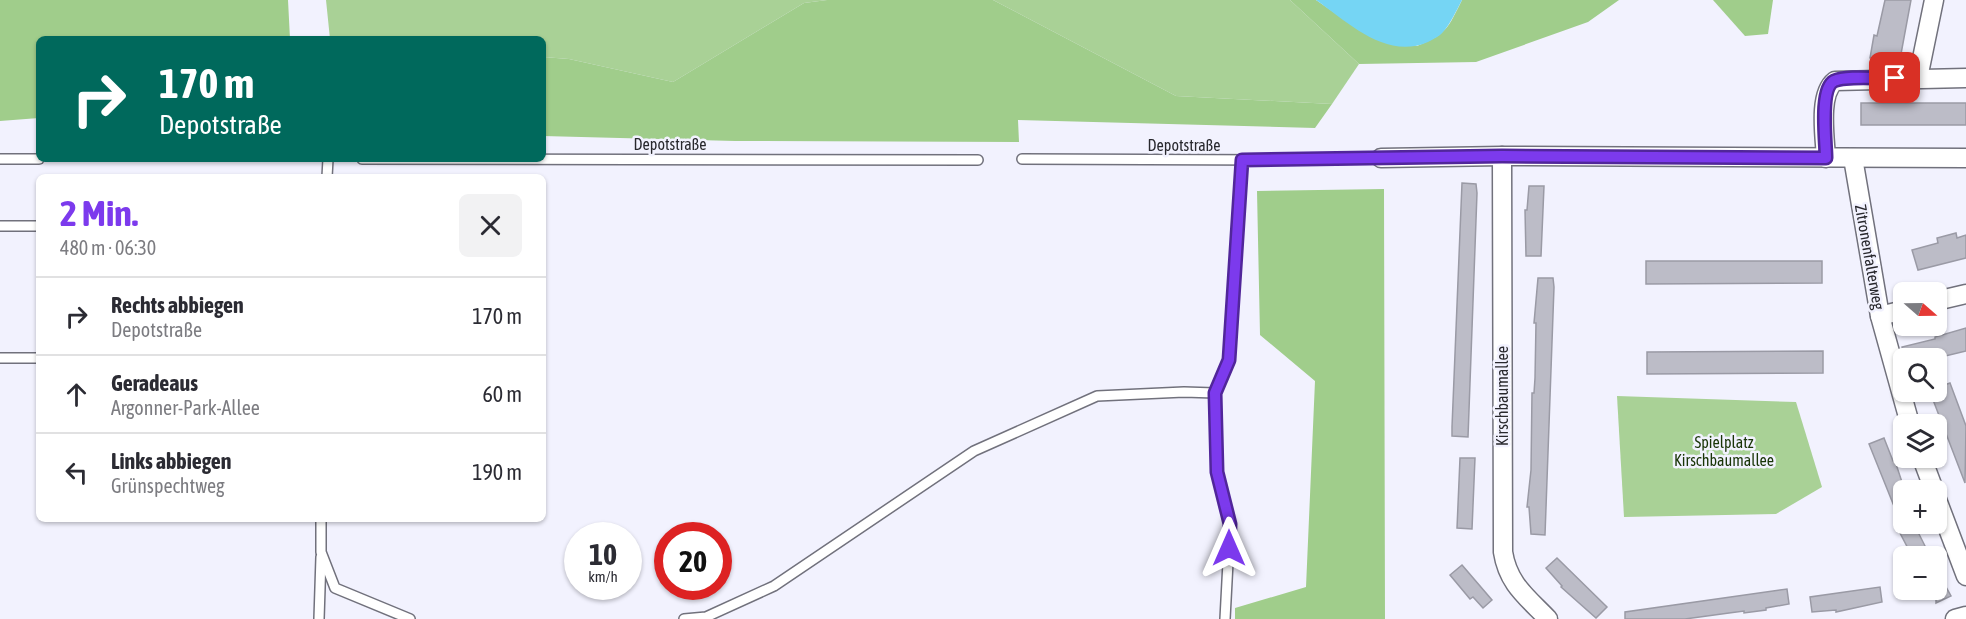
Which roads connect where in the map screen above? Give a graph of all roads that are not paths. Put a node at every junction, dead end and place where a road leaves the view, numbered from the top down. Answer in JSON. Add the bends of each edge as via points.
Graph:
{"nodes":[{"id":1,"x":1934,"y":0,"type":"edge"},
{"id":2,"x":1918,"y":78,"type":"junction"},
{"id":3,"x":1966,"y":78,"type":"edge"},
{"id":4,"x":1502,"y":156,"type":"junction"},
{"id":5,"x":1381,"y":158,"type":"joint"},
{"id":6,"x":1826,"y":158,"type":"junction"},
{"id":7,"x":1853,"y":158,"type":"junction"},
{"id":8,"x":1966,"y":158,"type":"edge"},
{"id":9,"x":0,"y":159,"type":"edge"},
{"id":10,"x":36,"y":159,"type":"edge"},
{"id":11,"x":546,"y":159,"type":"edge"},
{"id":12,"x":1022,"y":159,"type":"dead end"},
{"id":13,"x":978,"y":160,"type":"dead end"},
{"id":14,"x":1242,"y":160,"type":"junction"},
{"id":15,"x":0,"y":226,"type":"edge"},
{"id":16,"x":36,"y":226,"type":"edge"},
{"id":17,"x":1966,"y":294,"type":"edge"},
{"id":18,"x":1947,"y":298,"type":"edge"},
{"id":19,"x":1893,"y":313,"type":"edge"},
{"id":20,"x":1880,"y":316,"type":"junction"},
{"id":21,"x":0,"y":358,"type":"edge"},
{"id":22,"x":36,"y":358,"type":"edge"},
{"id":23,"x":1215,"y":393,"type":"junction"},
{"id":24,"x":1907,"y":414,"type":"edge"},
{"id":25,"x":321,"y":522,"type":"edge"},
{"id":26,"x":1947,"y":526,"type":"edge"},
{"id":27,"x":321,"y":552,"type":"junction"},
{"id":28,"x":1966,"y":576,"type":"edge"},
{"id":29,"x":1966,"y":616,"type":"edge"},
{"id":30,"x":319,"y":619,"type":"edge"},
{"id":31,"x":410,"y":619,"type":"edge"},
{"id":32,"x":684,"y":619,"type":"edge"},
{"id":33,"x":1225,"y":619,"type":"edge"},
{"id":34,"x":1548,"y":619,"type":"edge"},
{"id":35,"x":1955,"y":619,"type":"edge"}],
"edges":[{"from":1,"to":2,"type":"street"},
{"from":2,"to":3,"type":"street"},
{"from":2,"to":6,"type":"street","via":[[1847,79],[1831,84],[1825,98]]},
{"from":4,"to":5,"type":"street"},
{"from":4,"to":6,"type":"street"},
{"from":4,"to":34,"type":"street","name":"Kirschbaumallee","via":[[1503,552],[1514,584]]},
{"from":5,"to":14,"type":"lane","name":"Depotstraße"},
{"from":6,"to":7,"type":"street"},
{"from":7,"to":8,"type":"street"},
{"from":7,"to":20,"type":"street","name":"Zitronenfalterweg"},
{"from":9,"to":10,"type":"lane"},
{"from":11,"to":13,"type":"lane","name":"Depotstraße"},
{"from":12,"to":14,"type":"lane","name":"Depotstraße"},
{"from":14,"to":23,"type":"lane","via":[[1229,360]]},
{"from":15,"to":16,"type":"lane"},
{"from":17,"to":18,"type":"street"},
{"from":19,"to":20,"type":"street"},
{"from":20,"to":24,"type":"street","name":"Zitronenfalterweg"},
{"from":21,"to":22,"type":"lane"},
{"from":23,"to":32,"type":"lane","via":[[1097,396],[974,451],[774,586],[706,616]]},
{"from":23,"to":33,"type":"lane","via":[[1217,472],[1230,524]]},
{"from":25,"to":27,"type":"lane"},
{"from":26,"to":28,"type":"street"},
{"from":27,"to":30,"type":"lane"},
{"from":27,"to":31,"type":"lane","via":[[335,588]]},
{"from":29,"to":35,"type":"street"}]}
